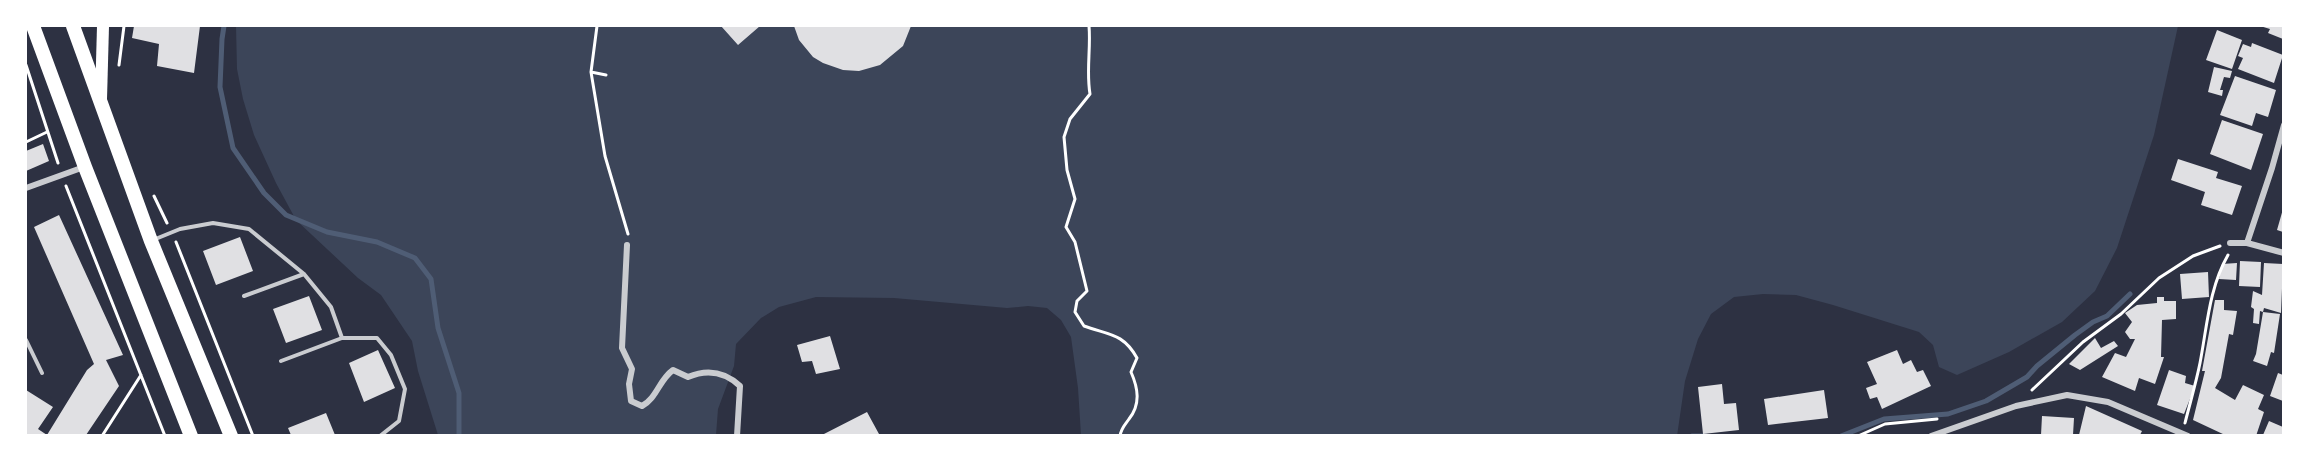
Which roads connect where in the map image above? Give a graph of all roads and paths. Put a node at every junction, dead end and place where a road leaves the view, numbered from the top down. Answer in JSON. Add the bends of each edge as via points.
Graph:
{"nodes":[{"id":1,"x":33,"y":26,"type":"edge"},
{"id":2,"x":73,"y":26,"type":"edge"},
{"id":3,"x":103,"y":26,"type":"edge"},
{"id":4,"x":124,"y":26,"type":"edge"},
{"id":5,"x":597,"y":26,"type":"edge"},
{"id":6,"x":1089,"y":26,"type":"edge"},
{"id":7,"x":26,"y":65,"type":"edge"},
{"id":8,"x":118,"y":69,"type":"dead end"},
{"id":9,"x":591,"y":72,"type":"junction"},
{"id":10,"x":606,"y":75,"type":"dead end"},
{"id":11,"x":101,"y":100,"type":"junction"},
{"id":12,"x":2283,"y":125,"type":"edge"},
{"id":13,"x":47,"y":132,"type":"junction"},
{"id":14,"x":26,"y":142,"type":"edge"},
{"id":15,"x":85,"y":167,"type":"junction"},
{"id":16,"x":61,"y":174,"type":"junction"},
{"id":17,"x":26,"y":188,"type":"edge"},
{"id":18,"x":152,"y":193,"type":"dead end"},
{"id":19,"x":171,"y":232,"type":"junction"},
{"id":20,"x":151,"y":241,"type":"junction"},
{"id":21,"x":2233,"y":243,"type":"junction"},
{"id":22,"x":2247,"y":243,"type":"junction"},
{"id":23,"x":627,"y":245,"type":"joint"},
{"id":24,"x":2283,"y":253,"type":"edge"},
{"id":25,"x":304,"y":274,"type":"junction"},
{"id":26,"x":244,"y":296,"type":"dead end"},
{"id":27,"x":342,"y":338,"type":"junction"},
{"id":28,"x":26,"y":340,"type":"edge"},
{"id":29,"x":281,"y":361,"type":"dead end"},
{"id":30,"x":42,"y":373,"type":"dead end"},
{"id":31,"x":141,"y":375,"type":"junction"},
{"id":32,"x":2031,"y":391,"type":"dead end"},
{"id":33,"x":1939,"y":419,"type":"dead end"},
{"id":34,"x":2185,"y":434,"type":"edge"},
{"id":35,"x":102,"y":435,"type":"edge"},
{"id":36,"x":165,"y":435,"type":"edge"},
{"id":37,"x":190,"y":435,"type":"edge"},
{"id":38,"x":231,"y":435,"type":"edge"},
{"id":39,"x":253,"y":435,"type":"edge"},
{"id":40,"x":380,"y":435,"type":"edge"},
{"id":41,"x":737,"y":435,"type":"edge"},
{"id":42,"x":1120,"y":435,"type":"edge"},
{"id":43,"x":1858,"y":435,"type":"edge"},
{"id":44,"x":1931,"y":435,"type":"edge"}],
"edges":[{"from":1,"to":15,"type":"main road"},
{"from":2,"to":11,"type":"main road"},
{"from":3,"to":11,"type":"main road"},
{"from":4,"to":8,"type":"path"},
{"from":5,"to":9,"type":"path"},
{"from":6,"to":42,"type":"path","via":[[1090,94],[1070,119],[1064,137],[1075,199],[1066,227],[1075,242],[1087,291],[1077,301],[1075,312],[1084,326],[1129,344],[1137,358],[1131,372],[1138,388],[1136,402]]},
{"from":7,"to":13,"type":"path"},
{"from":9,"to":10,"type":"path"},
{"from":9,"to":23,"type":"path","via":[[605,156],[628,233]]},
{"from":11,"to":20,"type":"main road"},
{"from":12,"to":22,"type":"street"},
{"from":13,"to":14,"type":"path"},
{"from":13,"to":16,"type":"path"},
{"from":15,"to":16,"type":"street"},
{"from":15,"to":37,"type":"main road"},
{"from":16,"to":17,"type":"street"},
{"from":16,"to":31,"type":"path"},
{"from":18,"to":19,"type":"path"},
{"from":19,"to":20,"type":"lane"},
{"from":19,"to":25,"type":"lane","via":[[213,223],[249,229]]},
{"from":19,"to":39,"type":"path"},
{"from":20,"to":38,"type":"main road"},
{"from":21,"to":22,"type":"street"},
{"from":21,"to":32,"type":"path","via":[[2201,252],[2159,278]]},
{"from":21,"to":34,"type":"path","via":[[2220,270]]},
{"from":22,"to":24,"type":"street"},
{"from":23,"to":41,"type":"street","via":[[622,348],[632,369],[630,401],[642,406],[651,401],[665,376],[673,370],[688,377],[701,371],[719,374],[740,386]]},
{"from":25,"to":26,"type":"lane"},
{"from":25,"to":27,"type":"lane","via":[[331,307]]},
{"from":27,"to":29,"type":"lane"},
{"from":27,"to":40,"type":"lane","via":[[377,338],[391,355],[405,389],[399,421]]},
{"from":28,"to":30,"type":"lane"},
{"from":31,"to":35,"type":"path"},
{"from":31,"to":36,"type":"path"},
{"from":33,"to":43,"type":"path","via":[[1885,424]]},
{"from":34,"to":44,"type":"street","via":[[2108,402],[2067,395],[2016,406]]}]}
